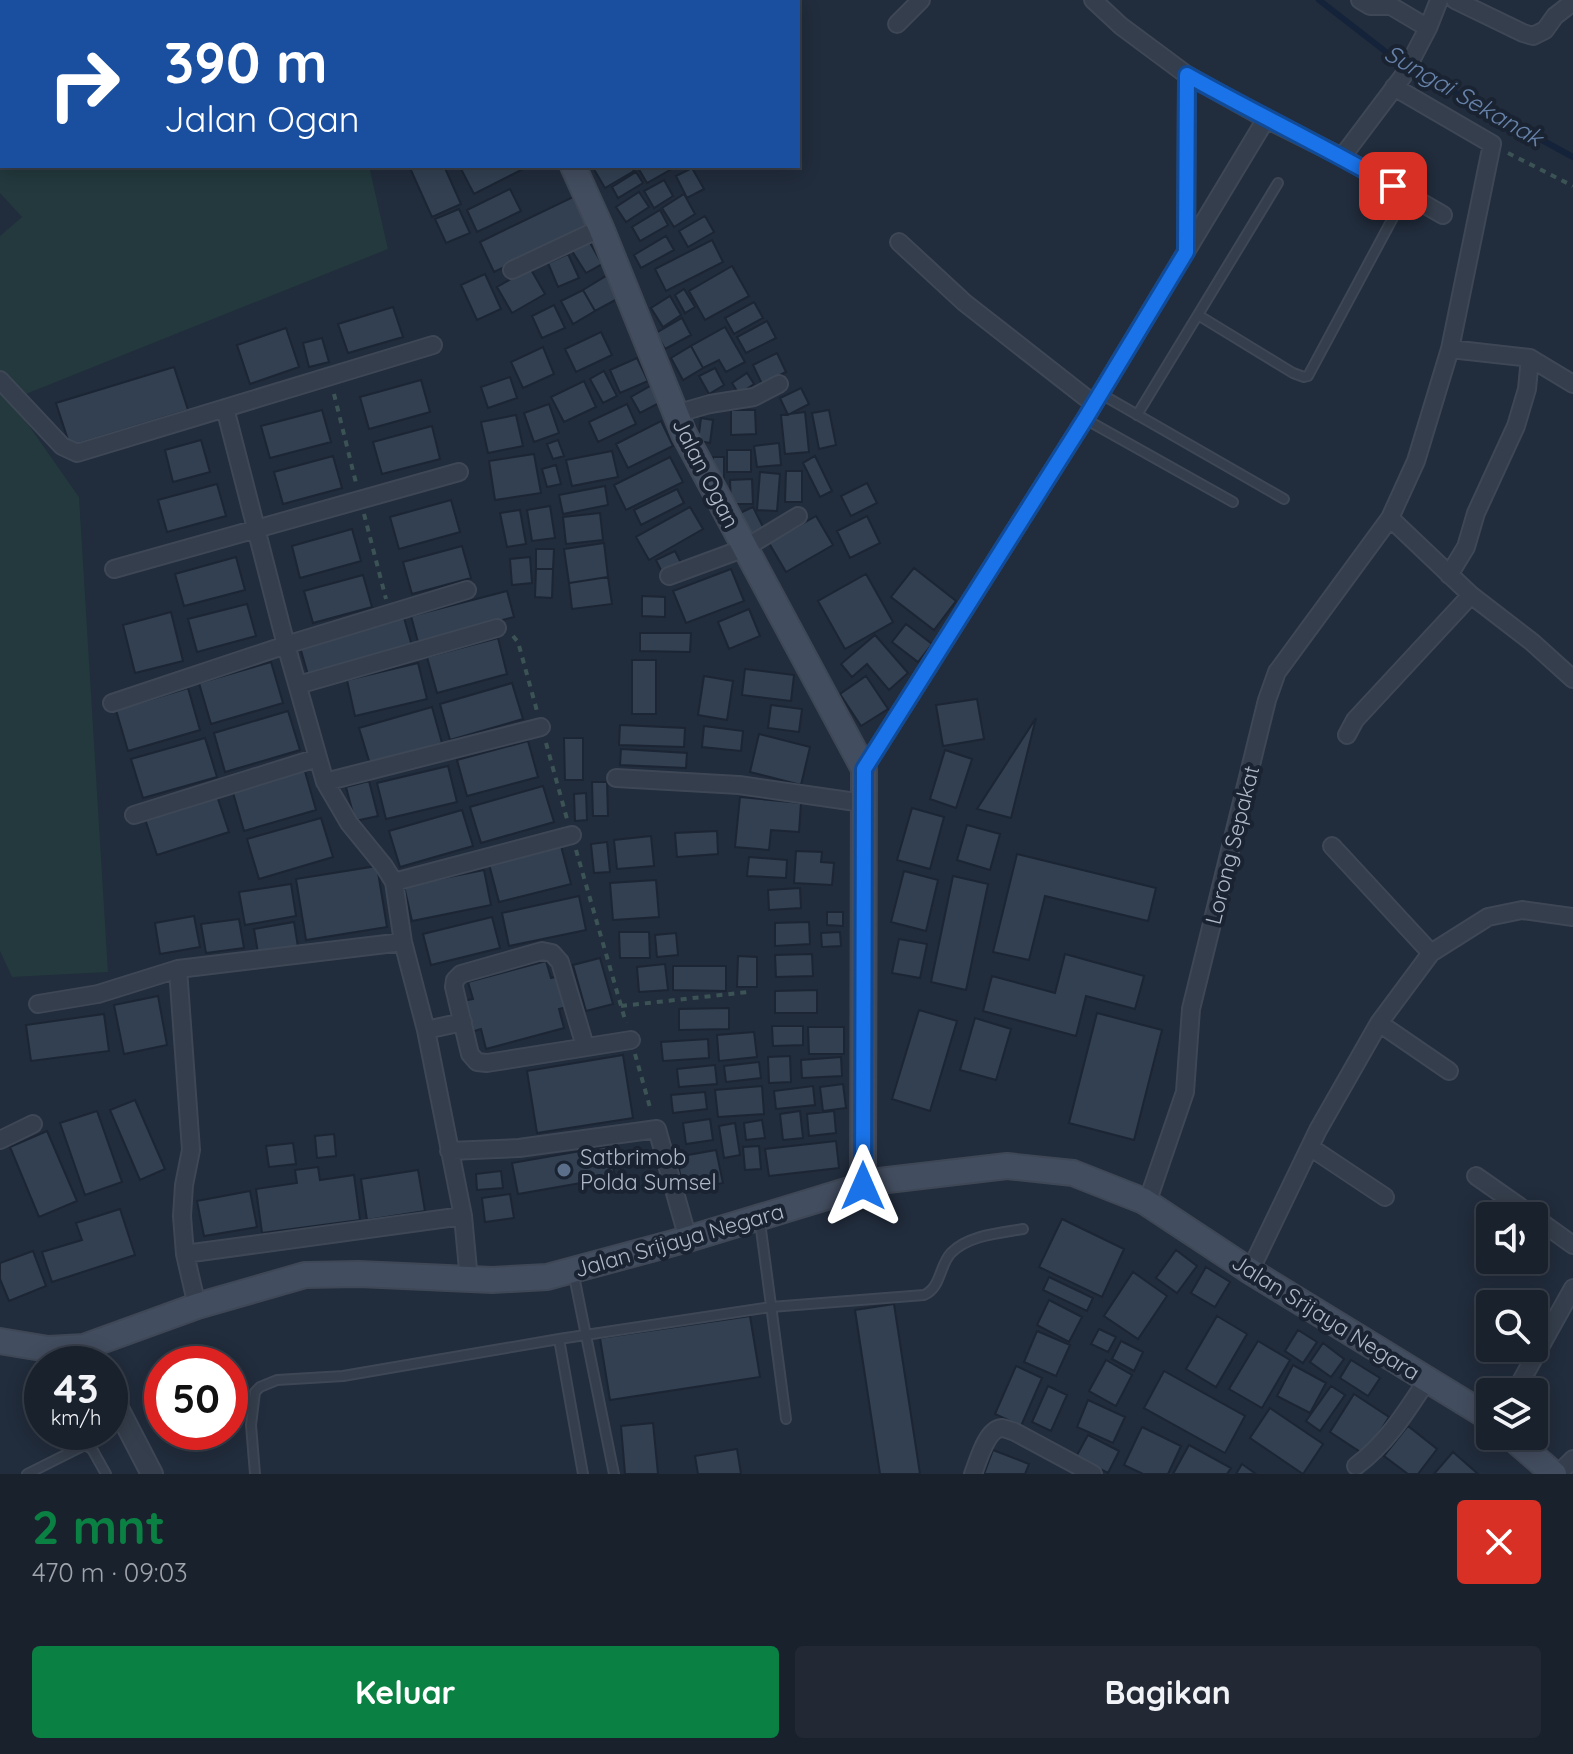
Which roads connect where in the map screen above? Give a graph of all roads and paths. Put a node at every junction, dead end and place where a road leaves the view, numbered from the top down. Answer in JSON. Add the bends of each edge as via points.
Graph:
{"nodes":[{"id":1,"x":921,"y":0,"type":"edge"},
{"id":2,"x":1093,"y":0,"type":"edge"},
{"id":3,"x":1360,"y":0,"type":"edge"},
{"id":4,"x":1439,"y":0,"type":"edge"},
{"id":5,"x":1455,"y":0,"type":"edge"},
{"id":6,"x":1573,"y":2,"type":"edge"},
{"id":7,"x":897,"y":24,"type":"dead end"},
{"id":8,"x":1428,"y":28,"type":"junction"},
{"id":9,"x":1187,"y":75,"type":"junction"},
{"id":10,"x":1398,"y":82,"type":"junction"},
{"id":11,"x":1266,"y":119,"type":"junction"},
{"id":12,"x":1492,"y":144,"type":"junction"},
{"id":13,"x":1342,"y":157,"type":"junction"},
{"id":14,"x":574,"y":168,"type":"edge"},
{"id":15,"x":1278,"y":183,"type":"dead end"},
{"id":16,"x":1573,"y":186,"type":"edge"},
{"id":17,"x":1395,"y":214,"type":"dead end"},
{"id":18,"x":1443,"y":215,"type":"dead end"},
{"id":19,"x":601,"y":228,"type":"junction"},
{"id":20,"x":899,"y":242,"type":"dead end"},
{"id":21,"x":1186,"y":252,"type":"junction"},
{"id":22,"x":512,"y":270,"type":"dead end"},
{"id":23,"x":1198,"y":315,"type":"junction"},
{"id":24,"x":433,"y":345,"type":"dead end"},
{"id":25,"x":1450,"y":349,"type":"junction"},
{"id":26,"x":1530,"y":358,"type":"junction"},
{"id":27,"x":2,"y":382,"type":"edge"},
{"id":28,"x":779,"y":384,"type":"dead end"},
{"id":29,"x":1573,"y":384,"type":"edge"},
{"id":30,"x":1093,"y":405,"type":"junction"},
{"id":31,"x":225,"y":408,"type":"junction"},
{"id":32,"x":675,"y":414,"type":"junction"},
{"id":33,"x":1137,"y":415,"type":"junction"},
{"id":34,"x":459,"y":472,"type":"dead end"},
{"id":35,"x":1284,"y":499,"type":"dead end"},
{"id":36,"x":1233,"y":502,"type":"dead end"},
{"id":37,"x":798,"y":516,"type":"dead end"},
{"id":38,"x":1390,"y":518,"type":"junction"},
{"id":39,"x":257,"y":530,"type":"junction"},
{"id":40,"x":745,"y":548,"type":"junction"},
{"id":41,"x":114,"y":569,"type":"dead end"},
{"id":42,"x":1449,"y":575,"type":"junction"},
{"id":43,"x":669,"y":576,"type":"dead end"},
{"id":44,"x":467,"y":590,"type":"dead end"},
{"id":45,"x":1471,"y":595,"type":"junction"},
{"id":46,"x":497,"y":628,"type":"joint"},
{"id":47,"x":286,"y":645,"type":"junction"},
{"id":48,"x":1573,"y":679,"type":"edge"},
{"id":49,"x":298,"y":685,"type":"junction"},
{"id":50,"x":112,"y":703,"type":"dead end"},
{"id":51,"x":541,"y":727,"type":"junction"},
{"id":52,"x":1347,"y":735,"type":"dead end"},
{"id":53,"x":317,"y":758,"type":"junction"},
{"id":54,"x":864,"y":769,"type":"junction"},
{"id":55,"x":616,"y":778,"type":"dead end"},
{"id":56,"x":325,"y":782,"type":"junction"},
{"id":57,"x":863,"y":803,"type":"junction"},
{"id":58,"x":134,"y":815,"type":"dead end"},
{"id":59,"x":572,"y":835,"type":"junction"},
{"id":60,"x":1332,"y":846,"type":"dead end"},
{"id":61,"x":394,"y":882,"type":"junction"},
{"id":62,"x":1573,"y":917,"type":"edge"},
{"id":63,"x":403,"y":942,"type":"junction"},
{"id":64,"x":1431,"y":953,"type":"junction"},
{"id":65,"x":178,"y":969,"type":"junction"},
{"id":66,"x":748,"y":992,"type":"dead end"},
{"id":67,"x":38,"y":1004,"type":"dead end"},
{"id":68,"x":621,"y":1006,"type":"junction"},
{"id":69,"x":463,"y":1022,"type":"junction"},
{"id":70,"x":1379,"y":1023,"type":"junction"},
{"id":71,"x":426,"y":1030,"type":"junction"},
{"id":72,"x":631,"y":1040,"type":"junction"},
{"id":73,"x":585,"y":1046,"type":"junction"},
{"id":74,"x":1449,"y":1071,"type":"dead end"},
{"id":75,"x":33,"y":1124,"type":"dead end"},
{"id":76,"x":657,"y":1129,"type":"junction"},
{"id":77,"x":0,"y":1140,"type":"edge"},
{"id":78,"x":1310,"y":1147,"type":"junction"},
{"id":79,"x":449,"y":1151,"type":"junction"},
{"id":80,"x":1476,"y":1176,"type":"dead end"},
{"id":81,"x":863,"y":1186,"type":"junction"},
{"id":82,"x":1385,"y":1197,"type":"dead end"},
{"id":83,"x":1513,"y":1202,"type":"edge"},
{"id":84,"x":1147,"y":1203,"type":"junction"},
{"id":85,"x":463,"y":1216,"type":"junction"},
{"id":86,"x":760,"y":1217,"type":"junction"},
{"id":87,"x":1548,"y":1227,"type":"edge"},
{"id":88,"x":1023,"y":1229,"type":"dead end"},
{"id":89,"x":688,"y":1239,"type":"junction"},
{"id":90,"x":1573,"y":1245,"type":"edge"},
{"id":91,"x":185,"y":1254,"type":"junction"},
{"id":92,"x":573,"y":1270,"type":"junction"},
{"id":93,"x":1250,"y":1271,"type":"junction"},
{"id":94,"x":469,"y":1280,"type":"junction"},
{"id":95,"x":1573,"y":1288,"type":"edge"},
{"id":96,"x":197,"y":1306,"type":"junction"},
{"id":97,"x":771,"y":1307,"type":"junction"},
{"id":98,"x":585,"y":1335,"type":"junction"},
{"id":99,"x":559,"y":1339,"type":"junction"},
{"id":100,"x":0,"y":1341,"type":"edge"},
{"id":101,"x":30,"y":1346,"type":"edge"},
{"id":102,"x":109,"y":1346,"type":"edge"},
{"id":103,"x":1523,"y":1378,"type":"edge"},
{"id":104,"x":1427,"y":1380,"type":"junction"},
{"id":105,"x":1476,"y":1410,"type":"edge"},
{"id":106,"x":786,"y":1419,"type":"dead end"},
{"id":107,"x":128,"y":1428,"type":"edge"},
{"id":108,"x":1527,"y":1450,"type":"edge"},
{"id":109,"x":1573,"y":1459,"type":"edge"},
{"id":110,"x":1356,"y":1466,"type":"dead end"},
{"id":111,"x":27,"y":1474,"type":"edge"},
{"id":112,"x":106,"y":1474,"type":"edge"},
{"id":113,"x":152,"y":1474,"type":"edge"},
{"id":114,"x":255,"y":1474,"type":"edge"},
{"id":115,"x":583,"y":1474,"type":"edge"},
{"id":116,"x":614,"y":1474,"type":"edge"},
{"id":117,"x":973,"y":1474,"type":"edge"},
{"id":118,"x":1093,"y":1474,"type":"edge"},
{"id":119,"x":1556,"y":1474,"type":"edge"}],
"edges":[{"from":1,"to":7,"type":"street"},
{"from":2,"to":9,"type":"street"},
{"from":3,"to":8,"type":"street","via":[[1391,6]]},
{"from":4,"to":8,"type":"street"},
{"from":5,"to":6,"type":"street","via":[[1533,36]]},
{"from":8,"to":10,"type":"street"},
{"from":9,"to":11,"type":"street"},
{"from":9,"to":21,"type":"street"},
{"from":10,"to":12,"type":"street"},
{"from":10,"to":13,"type":"street"},
{"from":11,"to":13,"type":"street"},
{"from":11,"to":21,"type":"street"},
{"from":12,"to":16,"type":"path"},
{"from":12,"to":25,"type":"street","name":"Lorong Sepakat"},
{"from":13,"to":18,"type":"street"},
{"from":14,"to":19,"type":"main road","name":"Jalan Ogan"},
{"from":15,"to":23,"type":"lane"},
{"from":17,"to":23,"type":"lane","via":[[1308,376],[1293,373]]},
{"from":19,"to":22,"type":"street"},
{"from":19,"to":32,"type":"main road","name":"Jalan Ogan"},
{"from":20,"to":30,"type":"street","via":[[965,303]]},
{"from":21,"to":30,"type":"street"},
{"from":23,"to":33,"type":"lane"},
{"from":24,"to":31,"type":"street"},
{"from":25,"to":26,"type":"street"},
{"from":25,"to":38,"type":"street","name":"Lorong Sepakat","via":[[1416,461]]},
{"from":26,"to":29,"type":"street"},
{"from":26,"to":42,"type":"street","via":[[1516,426],[1466,547]]},
{"from":27,"to":31,"type":"street","via":[[62,446],[77,453]]},
{"from":28,"to":32,"type":"street","via":[[754,397]]},
{"from":30,"to":33,"type":"lane"},
{"from":30,"to":36,"type":"lane"},
{"from":30,"to":54,"type":"street"},
{"from":31,"to":39,"type":"street"},
{"from":32,"to":40,"type":"main road","name":"Jalan Ogan"},
{"from":33,"to":35,"type":"lane"},
{"from":34,"to":39,"type":"street"},
{"from":37,"to":40,"type":"street"},
{"from":38,"to":42,"type":"street"},
{"from":38,"to":84,"type":"street","name":"Lorong Sepakat","via":[[1277,672],[1267,700],[1191,1009],[1185,1092]]},
{"from":39,"to":41,"type":"street"},
{"from":39,"to":47,"type":"street"},
{"from":40,"to":43,"type":"street"},
{"from":40,"to":54,"type":"main road","name":"Jalan Ogan"},
{"from":42,"to":45,"type":"street"},
{"from":44,"to":47,"type":"street"},
{"from":45,"to":48,"type":"street"},
{"from":45,"to":52,"type":"street"},
{"from":46,"to":49,"type":"street"},
{"from":46,"to":51,"type":"path","via":[[508,629],[518,642]]},
{"from":47,"to":49,"type":"street"},
{"from":47,"to":50,"type":"street"},
{"from":49,"to":53,"type":"street"},
{"from":51,"to":56,"type":"street"},
{"from":51,"to":59,"type":"path"},
{"from":53,"to":56,"type":"street"},
{"from":53,"to":58,"type":"street"},
{"from":54,"to":57,"type":"main road","name":"Jalan Ogan"},
{"from":55,"to":57,"type":"street","via":[[739,785]]},
{"from":56,"to":61,"type":"street"},
{"from":57,"to":81,"type":"main road","name":"Jalan Ogan"},
{"from":59,"to":61,"type":"street"},
{"from":59,"to":68,"type":"path"},
{"from":60,"to":64,"type":"street"},
{"from":61,"to":63,"type":"street"},
{"from":62,"to":64,"type":"street","via":[[1522,910],[1488,917]]},
{"from":63,"to":65,"type":"street"},
{"from":63,"to":71,"type":"street"},
{"from":64,"to":70,"type":"street"},
{"from":65,"to":67,"type":"street","via":[[98,994]]},
{"from":65,"to":91,"type":"street","via":[[191,1150],[182,1216]]},
{"from":66,"to":68,"type":"path"},
{"from":68,"to":72,"type":"path"},
{"from":69,"to":71,"type":"street"},
{"from":69,"to":73,"type":"street","via":[[477,1062]]},
{"from":69,"to":73,"type":"street","via":[[454,987],[461,974],[542,951],[560,962]]},
{"from":70,"to":74,"type":"street"},
{"from":70,"to":78,"type":"street"},
{"from":71,"to":79,"type":"street"},
{"from":72,"to":73,"type":"street"},
{"from":72,"to":76,"type":"path"},
{"from":75,"to":77,"type":"street"},
{"from":76,"to":79,"type":"street","via":[[519,1148]]},
{"from":76,"to":89,"type":"street"},
{"from":78,"to":82,"type":"street"},
{"from":78,"to":93,"type":"street"},
{"from":79,"to":85,"type":"street"},
{"from":80,"to":83,"type":"street"},
{"from":81,"to":84,"type":"main road","name":"Jalan Srijaya Negara","via":[[1007,1166],[1073,1173]]},
{"from":81,"to":86,"type":"main road","name":"Jalan Srijaya Negara"},
{"from":84,"to":93,"type":"main road","name":"Jalan Srijaya Negara"},
{"from":85,"to":91,"type":"street"},
{"from":85,"to":94,"type":"street"},
{"from":86,"to":89,"type":"main road","name":"Jalan Srijaya Negara"},
{"from":86,"to":97,"type":"lane"},
{"from":87,"to":90,"type":"street"},
{"from":88,"to":97,"type":"lane","via":[[962,1245],[924,1295]]},
{"from":89,"to":92,"type":"main road","name":"Jalan Srijaya Negara"},
{"from":91,"to":96,"type":"street"},
{"from":92,"to":94,"type":"main road","name":"Jalan Srijaya Negara","via":[[547,1277]]},
{"from":92,"to":98,"type":"lane"},
{"from":93,"to":104,"type":"main road","name":"Jalan Srijaya Negara"},
{"from":94,"to":96,"type":"main road","name":"Jalan Srijaya Negara","via":[[305,1275]]},
{"from":95,"to":103,"type":"street"},
{"from":96,"to":102,"type":"main road","name":"Jalan Srijaya Negara"},
{"from":97,"to":98,"type":"lane"},
{"from":97,"to":106,"type":"lane"},
{"from":98,"to":99,"type":"lane"},
{"from":98,"to":116,"type":"lane"},
{"from":99,"to":114,"type":"lane","via":[[343,1376],[277,1380],[260,1387],[251,1425]]},
{"from":99,"to":115,"type":"lane"},
{"from":100,"to":101,"type":"main road","name":"Jalan Srijaya Negara"},
{"from":104,"to":105,"type":"main road","name":"Jalan Srijaya Negara"},
{"from":104,"to":110,"type":"street","via":[[1399,1422]]},
{"from":107,"to":113,"type":"street"},
{"from":108,"to":119,"type":"main road"},
{"from":109,"to":119,"type":"street"},
{"from":111,"to":112,"type":"lane","via":[[85,1445]]},
{"from":117,"to":118,"type":"street","via":[[990,1434],[1003,1427]]}]}
